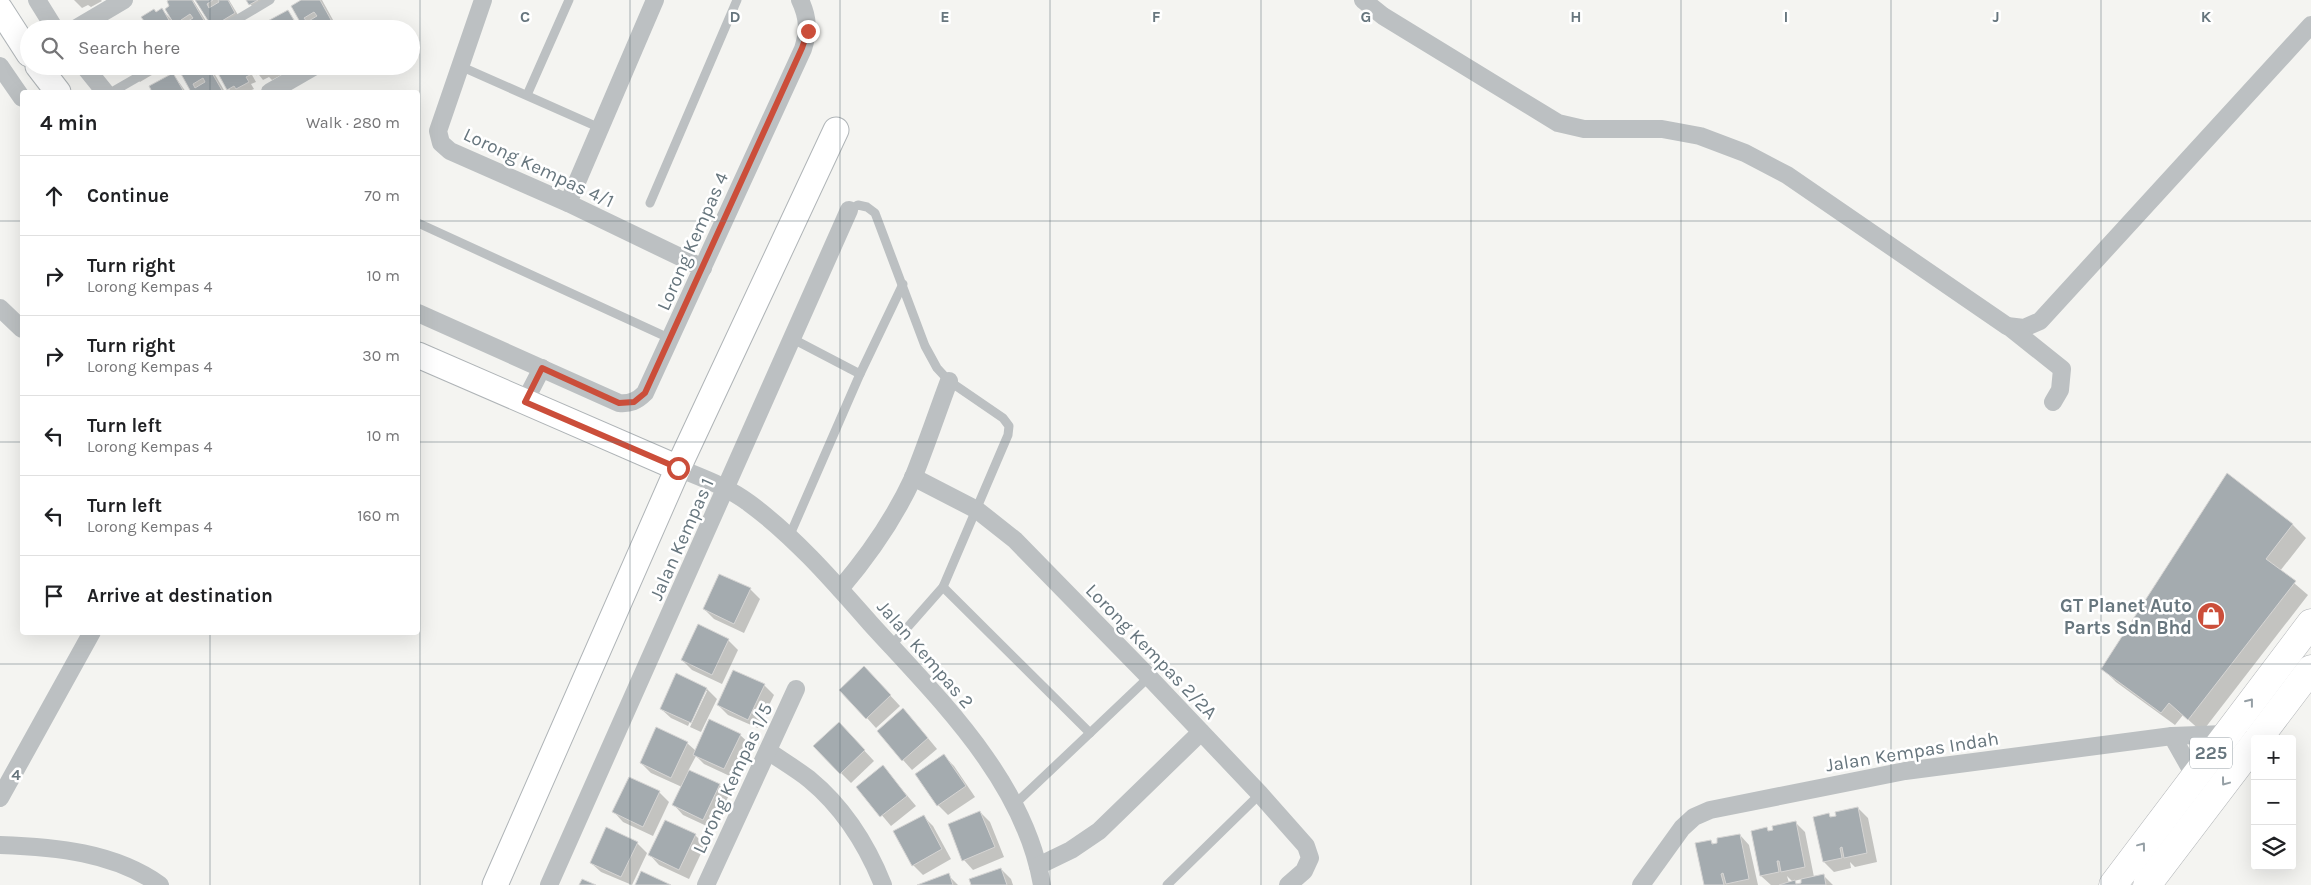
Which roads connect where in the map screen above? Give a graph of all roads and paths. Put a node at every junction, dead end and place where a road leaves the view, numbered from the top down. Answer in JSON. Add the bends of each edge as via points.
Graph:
{"nodes":[{"id":1,"x":36,"y":0,"type":"edge"},
{"id":2,"x":124,"y":0,"type":"edge"},
{"id":3,"x":270,"y":0,"type":"edge"},
{"id":4,"x":483,"y":0,"type":"edge"},
{"id":5,"x":569,"y":0,"type":"edge"},
{"id":6,"x":655,"y":0,"type":"edge"},
{"id":7,"x":737,"y":0,"type":"edge"},
{"id":8,"x":800,"y":0,"type":"edge"},
{"id":9,"x":1363,"y":0,"type":"edge"},
{"id":10,"x":0,"y":9,"type":"edge"},
{"id":11,"x":49,"y":20,"type":"edge"},
{"id":12,"x":90,"y":20,"type":"edge"},
{"id":13,"x":236,"y":20,"type":"edge"},
{"id":14,"x":2311,"y":25,"type":"edge"},
{"id":15,"x":20,"y":40,"type":"edge"},
{"id":16,"x":0,"y":66,"type":"edge"},
{"id":17,"x":460,"y":66,"type":"junction"},
{"id":18,"x":45,"y":75,"type":"edge"},
{"id":19,"x":91,"y":75,"type":"edge"},
{"id":20,"x":141,"y":75,"type":"edge"},
{"id":21,"x":299,"y":75,"type":"edge"},
{"id":22,"x":56,"y":90,"type":"edge"},
{"id":23,"x":103,"y":90,"type":"edge"},
{"id":24,"x":115,"y":90,"type":"edge"},
{"id":25,"x":273,"y":90,"type":"edge"},
{"id":26,"x":20,"y":95,"type":"edge"},
{"id":27,"x":527,"y":96,"type":"junction"},
{"id":28,"x":600,"y":128,"type":"junction"},
{"id":29,"x":836,"y":130,"type":"dead end"},
{"id":30,"x":568,"y":203,"type":"junction"},
{"id":31,"x":650,"y":203,"type":"dead end"},
{"id":32,"x":849,"y":210,"type":"joint"},
{"id":33,"x":420,"y":224,"type":"edge"},
{"id":34,"x":703,"y":268,"type":"junction"},
{"id":35,"x":903,"y":284,"type":"junction"},
{"id":36,"x":0,"y":308,"type":"edge"},
{"id":37,"x":420,"y":314,"type":"edge"},
{"id":38,"x":2007,"y":326,"type":"junction"},
{"id":39,"x":20,"y":327,"type":"edge"},
{"id":40,"x":671,"y":339,"type":"junction"},
{"id":41,"x":793,"y":339,"type":"junction"},
{"id":42,"x":420,"y":356,"type":"edge"},
{"id":43,"x":542,"y":368,"type":"junction"},
{"id":44,"x":860,"y":374,"type":"junction"},
{"id":45,"x":949,"y":381,"type":"junction"},
{"id":46,"x":525,"y":402,"type":"junction"},
{"id":47,"x":2054,"y":402,"type":"dead end"},
{"id":48,"x":678,"y":468,"type":"junction"},
{"id":49,"x":913,"y":477,"type":"junction"},
{"id":50,"x":727,"y":489,"type":"junction"},
{"id":51,"x":977,"y":510,"type":"junction"},
{"id":52,"x":789,"y":537,"type":"junction"},
{"id":53,"x":943,"y":587,"type":"junction"},
{"id":54,"x":840,"y":589,"type":"junction"},
{"id":55,"x":2311,"y":623,"type":"edge"},
{"id":56,"x":90,"y":635,"type":"edge"},
{"id":57,"x":891,"y":646,"type":"junction"},
{"id":58,"x":2311,"y":669,"type":"edge"},
{"id":59,"x":1149,"y":677,"type":"junction"},
{"id":60,"x":796,"y":689,"type":"dead end"},
{"id":61,"x":1201,"y":732,"type":"junction"},
{"id":62,"x":1090,"y":733,"type":"junction"},
{"id":63,"x":2225,"y":734,"type":"junction"},
{"id":64,"x":2261,"y":735,"type":"edge"},
{"id":65,"x":2172,"y":736,"type":"junction"},
{"id":66,"x":2251,"y":748,"type":"edge"},
{"id":67,"x":768,"y":751,"type":"junction"},
{"id":68,"x":2194,"y":775,"type":"junction"},
{"id":69,"x":1260,"y":794,"type":"junction"},
{"id":70,"x":0,"y":798,"type":"edge"},
{"id":71,"x":1015,"y":804,"type":"junction"},
{"id":72,"x":0,"y":844,"type":"edge"},
{"id":73,"x":1038,"y":866,"type":"junction"},
{"id":74,"x":160,"y":885,"type":"edge"},
{"id":75,"x":495,"y":885,"type":"edge"},
{"id":76,"x":550,"y":885,"type":"edge"},
{"id":77,"x":706,"y":885,"type":"edge"},
{"id":78,"x":883,"y":885,"type":"edge"},
{"id":79,"x":1042,"y":885,"type":"edge"},
{"id":80,"x":1167,"y":885,"type":"edge"},
{"id":81,"x":1288,"y":885,"type":"edge"},
{"id":82,"x":1641,"y":885,"type":"edge"},
{"id":83,"x":2112,"y":885,"type":"edge"},
{"id":84,"x":2147,"y":885,"type":"edge"}],
"edges":[{"from":1,"to":11,"type":"street"},
{"from":2,"to":12,"type":"street"},
{"from":3,"to":13,"type":"lane"},
{"from":4,"to":17,"type":"street","name":"Lorong Kempas 4/1"},
{"from":5,"to":27,"type":"lane"},
{"from":6,"to":28,"type":"street"},
{"from":7,"to":31,"type":"lane"},
{"from":8,"to":34,"type":"street","name":"Lorong Kempas 4","via":[[807,22],[806,40]]},
{"from":9,"to":38,"type":"street","via":[[1558,123],[1584,129],[1671,131],[1700,136],[1745,153],[1787,175]]},
{"from":10,"to":15,"type":"street"},
{"from":14,"to":38,"type":"street","via":[[2040,321],[2024,328]]},
{"from":16,"to":26,"type":"street"},
{"from":17,"to":27,"type":"lane"},
{"from":17,"to":30,"type":"street","name":"Lorong Kempas 4/1","via":[[438,131],[441,143],[450,151]]},
{"from":18,"to":22,"type":"street"},
{"from":19,"to":23,"type":"street"},
{"from":20,"to":24,"type":"lane"},
{"from":21,"to":25,"type":"street"},
{"from":27,"to":28,"type":"lane"},
{"from":28,"to":30,"type":"street"},
{"from":29,"to":48,"type":"street"},
{"from":30,"to":34,"type":"street","name":"Lorong Kempas 4/1"},
{"from":32,"to":35,"type":"lane","via":[[858,205],[874,213]]},
{"from":32,"to":41,"type":"street","name":"Jalan Kempas 1"},
{"from":33,"to":40,"type":"lane"},
{"from":34,"to":40,"type":"street","name":"Lorong Kempas 4"},
{"from":35,"to":44,"type":"lane"},
{"from":35,"to":45,"type":"lane","via":[[925,346],[936,368]]},
{"from":36,"to":39,"type":"street"},
{"from":37,"to":43,"type":"street","name":"Lorong Kempas 4"},
{"from":38,"to":47,"type":"street","via":[[2062,369],[2060,390]]},
{"from":40,"to":43,"type":"street","name":"Lorong Kempas 4","via":[[645,393],[626,404]]},
{"from":41,"to":44,"type":"lane"},
{"from":41,"to":50,"type":"street","name":"Jalan Kempas 1"},
{"from":42,"to":46,"type":"street"},
{"from":43,"to":46,"type":"street"},
{"from":44,"to":52,"type":"lane"},
{"from":45,"to":49,"type":"street"},
{"from":45,"to":51,"type":"lane","via":[[1003,418],[1009,426]]},
{"from":46,"to":48,"type":"street"},
{"from":48,"to":50,"type":"street","name":"Jalan Kempas 2"},
{"from":48,"to":75,"type":"street"},
{"from":49,"to":51,"type":"street","name":"Lorong Kempas 2/2A"},
{"from":49,"to":54,"type":"street","via":[[882,535]]},
{"from":50,"to":52,"type":"street","name":"Jalan Kempas 2","via":[[750,503]]},
{"from":50,"to":76,"type":"street","name":"Jalan Kempas 1"},
{"from":51,"to":53,"type":"lane"},
{"from":51,"to":59,"type":"street","name":"Lorong Kempas 2/2A","via":[[1015,540]]},
{"from":52,"to":54,"type":"street","name":"Jalan Kempas 2"},
{"from":53,"to":57,"type":"lane"},
{"from":53,"to":62,"type":"lane"},
{"from":54,"to":57,"type":"street","name":"Jalan Kempas 2"},
{"from":63,"to":55,"type":"highway","number":"225","one_way":true},
{"from":56,"to":70,"type":"street"},
{"from":57,"to":71,"type":"street","name":"Jalan Kempas 2","via":[[961,726]]},
{"from":58,"to":64,"type":"highway","number":"225"},
{"from":59,"to":61,"type":"street","name":"Lorong Kempas 2/2A"},
{"from":59,"to":62,"type":"lane"},
{"from":60,"to":67,"type":"street","name":"Lorong Kempas 1/5"},
{"from":61,"to":69,"type":"street","name":"Lorong Kempas 2/2A"},
{"from":61,"to":73,"type":"street","via":[[1100,831]]},
{"from":62,"to":71,"type":"lane"},
{"from":63,"to":65,"type":"street","name":"Jalan Kempas Indah"},
{"from":63,"to":68,"type":"highway","number":"225"},
{"from":65,"to":68,"type":"street"},
{"from":65,"to":82,"type":"street","name":"Jalan Kempas Indah","via":[[1905,771],[1710,810],[1694,817],[1682,828]]},
{"from":66,"to":84,"type":"highway","number":"225","one_way":true},
{"from":67,"to":77,"type":"street","name":"Lorong Kempas 1/5"},
{"from":67,"to":78,"type":"street","via":[[809,779],[842,813],[872,858]]},
{"from":83,"to":68,"type":"highway","number":"225","one_way":true},
{"from":69,"to":80,"type":"lane"},
{"from":69,"to":81,"type":"street","name":"Lorong Kempas 2/2A","via":[[1306,846],[1310,858],[1304,871]]},
{"from":71,"to":73,"type":"street","name":"Jalan Kempas 2"},
{"from":72,"to":74,"type":"street","via":[[88,854],[120,863]]},
{"from":73,"to":79,"type":"street","name":"Jalan Kempas 2"}]}
